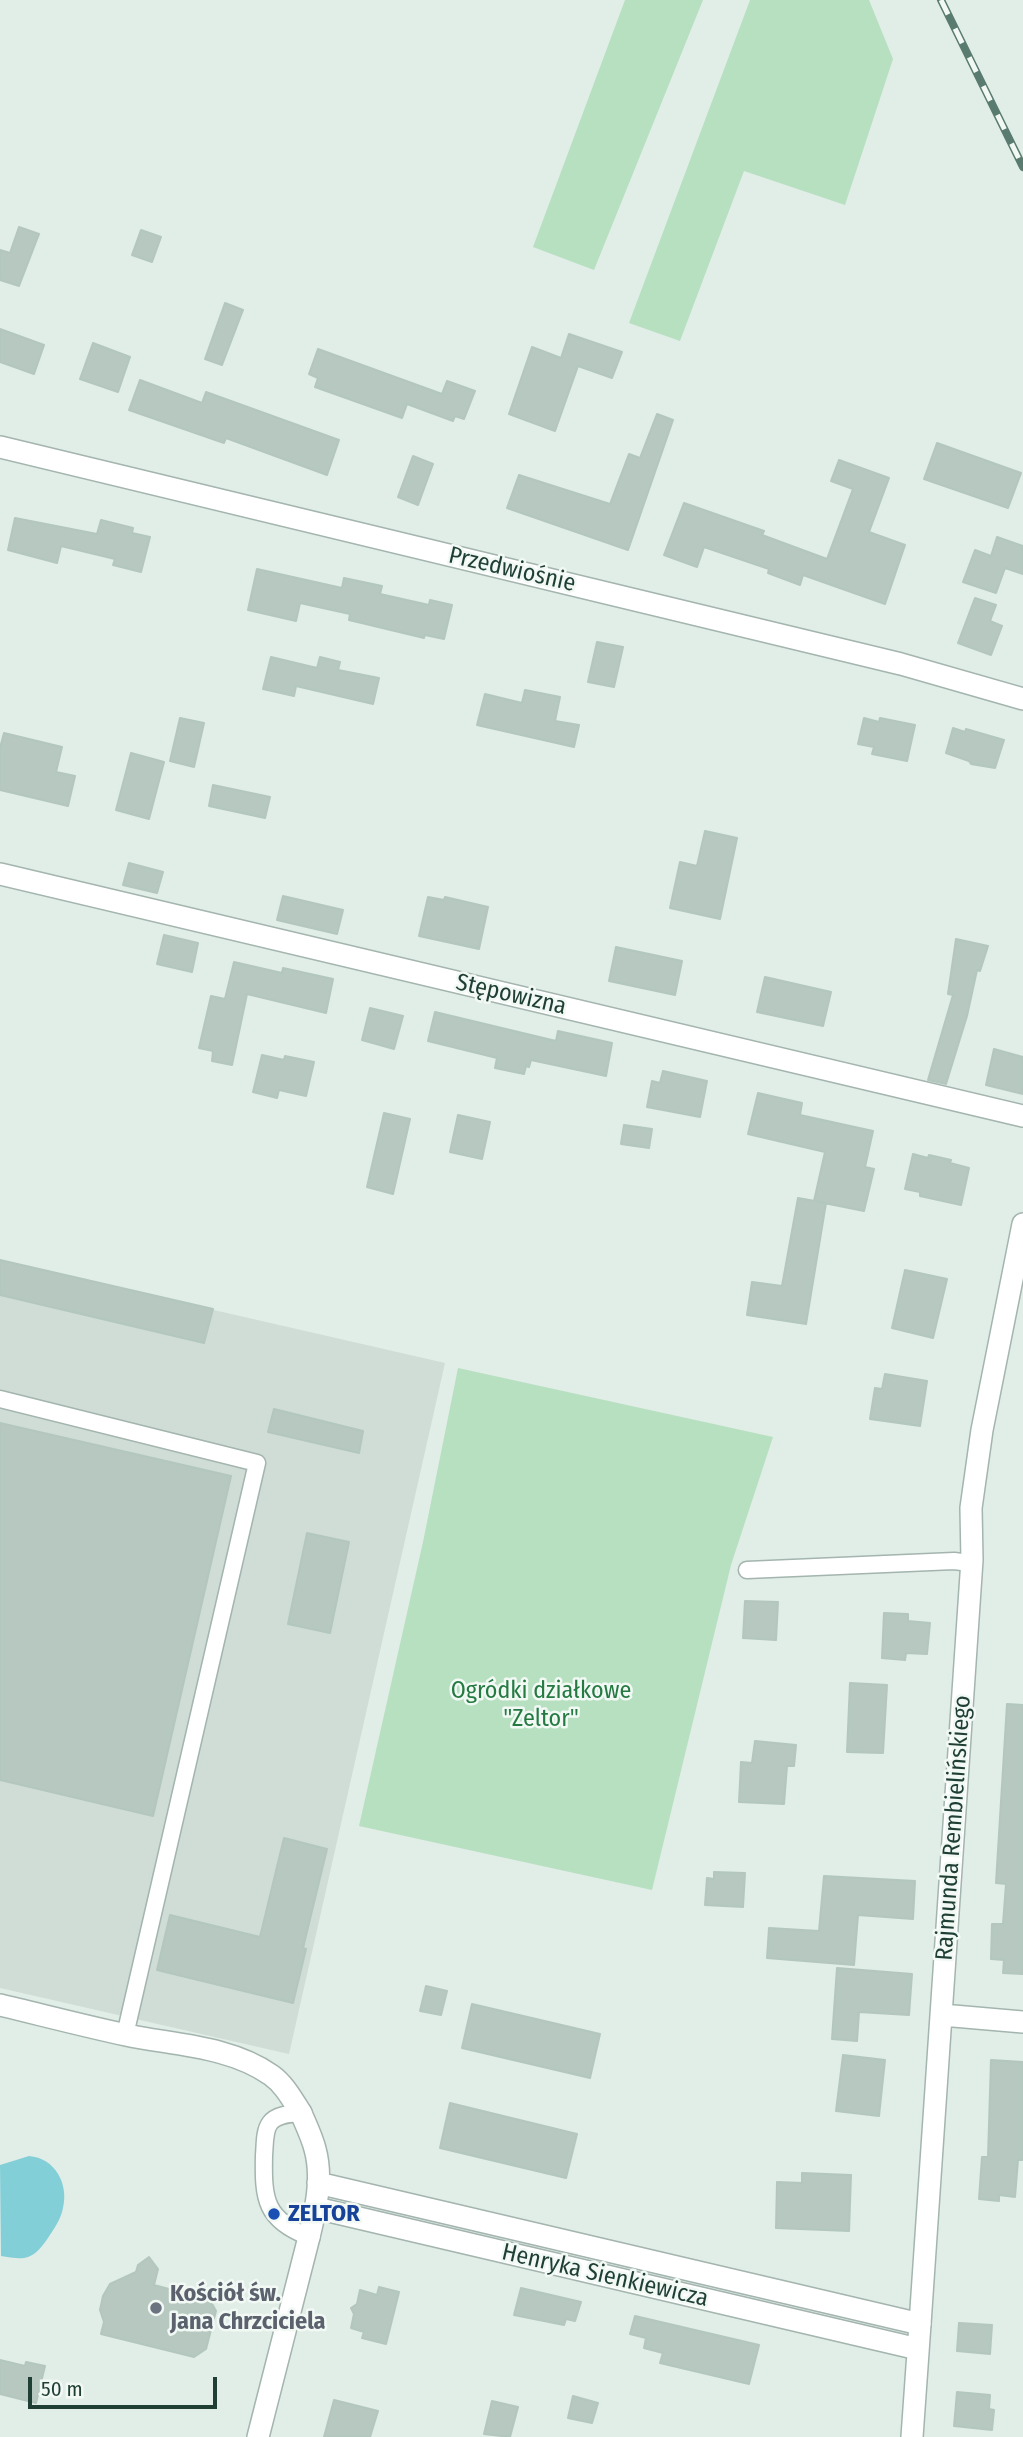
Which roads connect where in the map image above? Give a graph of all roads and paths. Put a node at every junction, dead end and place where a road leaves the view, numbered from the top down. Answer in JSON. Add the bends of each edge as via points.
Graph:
{"nodes":[{"id":1,"x":0,"y":447,"type":"edge"},
{"id":2,"x":1023,"y":699,"type":"edge"},
{"id":3,"x":0,"y":874,"type":"edge"},
{"id":4,"x":1023,"y":1116,"type":"edge"},
{"id":5,"x":1023,"y":1224,"type":"edge"},
{"id":6,"x":0,"y":1399,"type":"edge"},
{"id":7,"x":970,"y":1563,"type":"junction"},
{"id":8,"x":747,"y":1570,"type":"dead end"},
{"id":9,"x":0,"y":2005,"type":"edge"},
{"id":10,"x":942,"y":2014,"type":"junction"},
{"id":11,"x":1023,"y":2022,"type":"edge"},
{"id":12,"x":125,"y":2035,"type":"junction"},
{"id":13,"x":301,"y":2113,"type":"junction"},
{"id":14,"x":318,"y":2183,"type":"junction"},
{"id":15,"x":316,"y":2208,"type":"junction"},
{"id":16,"x":309,"y":2237,"type":"junction"},
{"id":17,"x":920,"y":2324,"type":"junction"},
{"id":18,"x":918,"y":2349,"type":"junction"},
{"id":19,"x":258,"y":2437,"type":"edge"},
{"id":20,"x":912,"y":2437,"type":"edge"}],
"edges":[{"from":1,"to":2,"type":"street","name":"Przedwiośnie","via":[[888,660]]},
{"from":3,"to":4,"type":"street","name":"Stępowizna"},
{"from":5,"to":7,"type":"street","name":"Rajmunda Rembielińskiego","via":[[982,1430],[971,1508]]},
{"from":6,"to":12,"type":"lane","via":[[257,1463]]},
{"from":7,"to":8,"type":"lane"},
{"from":7,"to":10,"type":"street","name":"Rajmunda Rembielińskiego"},
{"from":9,"to":12,"type":"street"},
{"from":10,"to":11,"type":"street"},
{"from":10,"to":17,"type":"street","name":"Rajmunda Rembielińskiego"},
{"from":12,"to":13,"type":"street","via":[[249,2062],[272,2076]]},
{"from":13,"to":14,"type":"street","via":[[315,2147]]},
{"from":13,"to":16,"type":"lane","via":[[270,2122],[263,2185],[274,2214],[286,2227]]},
{"from":14,"to":15,"type":"street"},
{"from":14,"to":17,"type":"street","name":"Henryka Sienkiewicza"},
{"from":15,"to":16,"type":"street"},
{"from":15,"to":18,"type":"street","name":"Henryka Sienkiewicza"},
{"from":16,"to":19,"type":"street"},
{"from":17,"to":18,"type":"street","name":"Rajmunda Rembielińskiego"},
{"from":18,"to":20,"type":"street","name":"Rajmunda Rembielińskiego"}]}
